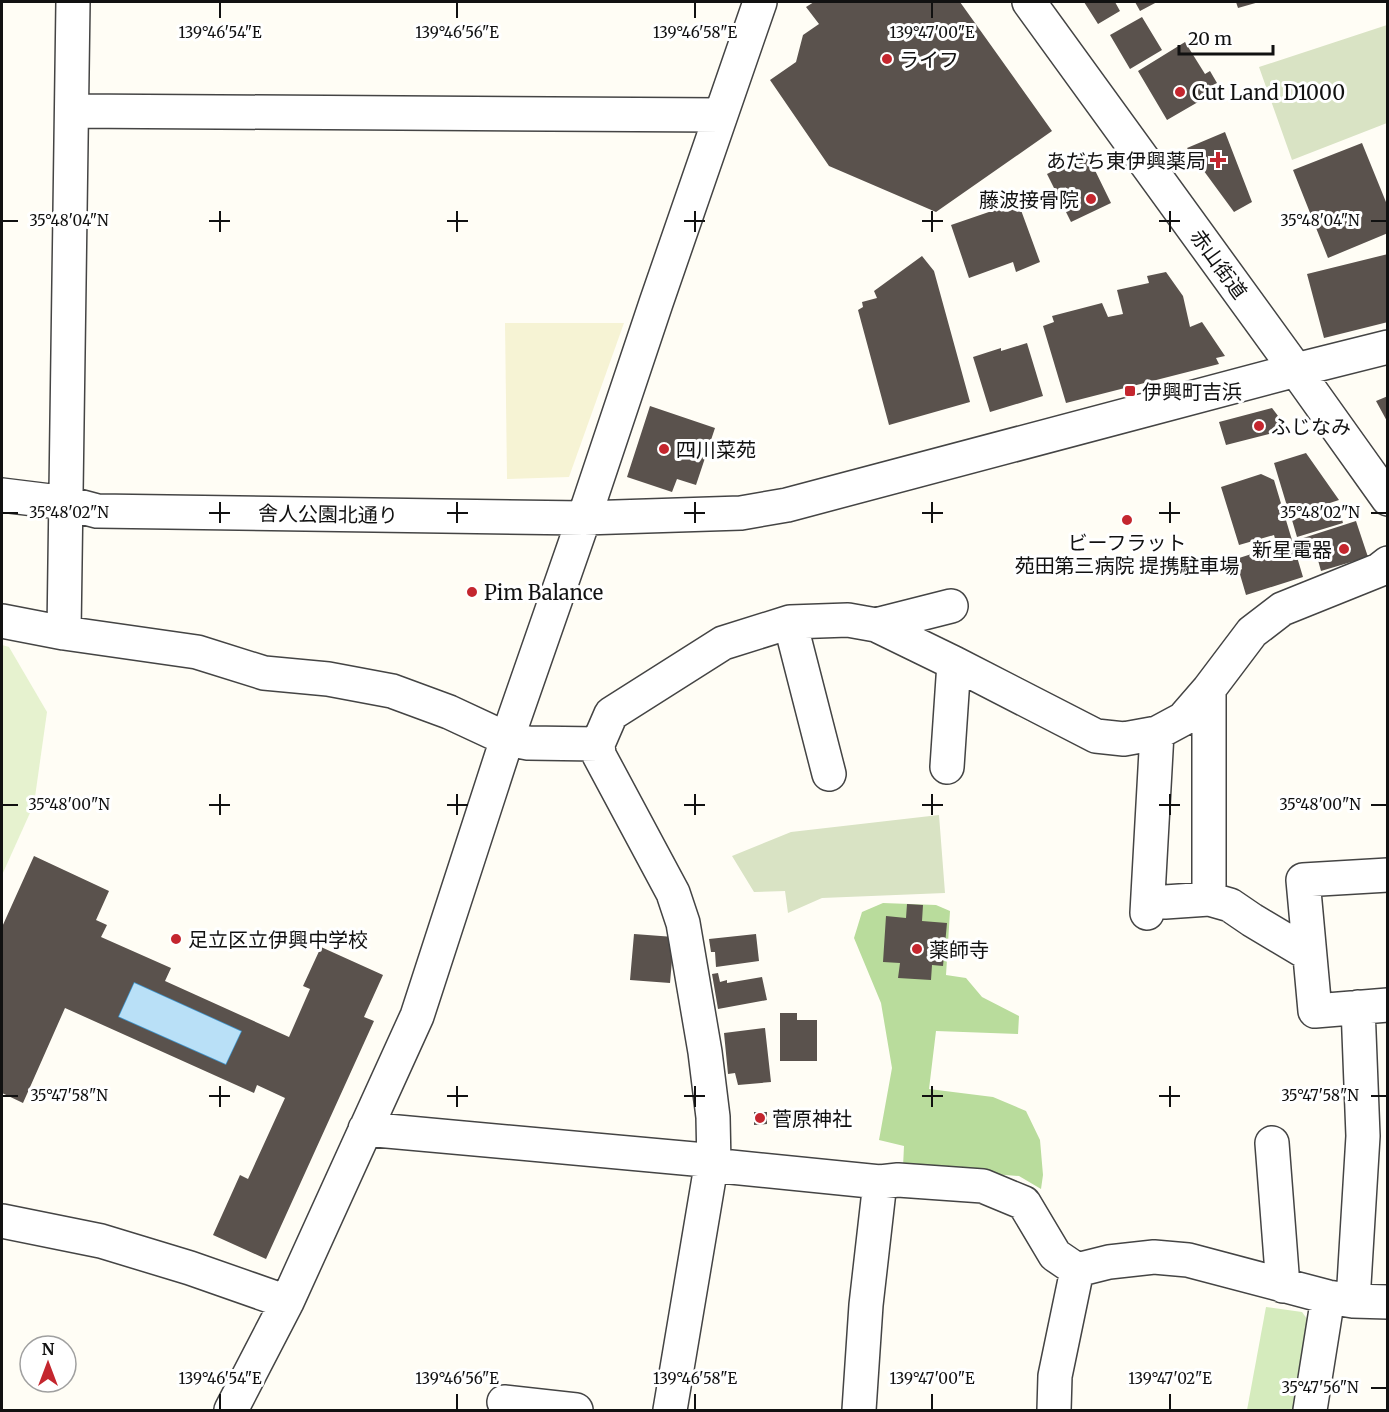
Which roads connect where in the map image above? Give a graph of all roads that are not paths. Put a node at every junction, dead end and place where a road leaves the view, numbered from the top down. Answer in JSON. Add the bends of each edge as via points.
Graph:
{"nodes":[{"id":1,"x":73,"y":2,"type":"edge"},
{"id":2,"x":760,"y":2,"type":"edge"},
{"id":3,"x":1029,"y":2,"type":"edge"},
{"id":4,"x":72,"y":111,"type":"junction"},
{"id":5,"x":721,"y":115,"type":"junction"},
{"id":6,"x":1388,"y":347,"type":"edge"},
{"id":7,"x":1296,"y":370,"type":"junction"},
{"id":8,"x":2,"y":495,"type":"edge"},
{"id":9,"x":1388,"y":498,"type":"edge"},
{"id":10,"x":67,"y":503,"type":"junction"},
{"id":11,"x":584,"y":518,"type":"junction"},
{"id":12,"x":1388,"y":563,"type":"edge"},
{"id":13,"x":951,"y":606,"type":"dead end"},
{"id":14,"x":2,"y":621,"type":"edge"},
{"id":15,"x":790,"y":622,"type":"junction"},
{"id":16,"x":876,"y":625,"type":"junction"},
{"id":17,"x":64,"y":633,"type":"junction"},
{"id":18,"x":954,"y":663,"type":"junction"},
{"id":19,"x":1209,"y":689,"type":"junction"},
{"id":20,"x":1157,"y":733,"type":"junction"},
{"id":21,"x":507,"y":739,"type":"junction"},
{"id":22,"x":598,"y":744,"type":"junction"},
{"id":23,"x":947,"y":767,"type":"dead end"},
{"id":24,"x":829,"y":774,"type":"dead end"},
{"id":25,"x":1388,"y":875,"type":"edge"},
{"id":26,"x":1209,"y":899,"type":"junction"},
{"id":27,"x":1309,"y":954,"type":"junction"},
{"id":28,"x":1373,"y":1006,"type":"edge"},
{"id":29,"x":365,"y":1129,"type":"junction"},
{"id":30,"x":1272,"y":1143,"type":"dead end"},
{"id":31,"x":714,"y":1165,"type":"junction"},
{"id":32,"x":880,"y":1182,"type":"junction"},
{"id":33,"x":2,"y":1221,"type":"edge"},
{"id":34,"x":1077,"y":1270,"type":"junction"},
{"id":35,"x":1283,"y":1286,"type":"junction"},
{"id":36,"x":1340,"y":1299,"type":"junction"},
{"id":37,"x":287,"y":1302,"type":"junction"},
{"id":38,"x":1388,"y":1302,"type":"edge"},
{"id":39,"x":504,"y":1402,"type":"dead end"},
{"id":40,"x":231,"y":1410,"type":"edge"},
{"id":41,"x":576,"y":1410,"type":"edge"},
{"id":42,"x":670,"y":1410,"type":"edge"},
{"id":43,"x":859,"y":1410,"type":"edge"},
{"id":44,"x":1054,"y":1410,"type":"edge"},
{"id":45,"x":1310,"y":1410,"type":"edge"}],
"edges":[{"from":1,"to":4,"type":"street"},
{"from":2,"to":5,"type":"street"},
{"from":3,"to":7,"type":"street","name":"赤山街道"},
{"from":4,"to":5,"type":"street"},
{"from":4,"to":10,"type":"street"},
{"from":5,"to":11,"type":"street"},
{"from":6,"to":7,"type":"street","name":"舎人公園北通り"},
{"from":7,"to":9,"type":"street","name":"赤山街道"},
{"from":7,"to":11,"type":"street","name":"舎人公園北通り","via":[[787,505],[741,513]]},
{"from":8,"to":10,"type":"street","name":"舎人公園北通り"},
{"from":10,"to":11,"type":"street","name":"舎人公園北通り","via":[[97,511]]},
{"from":10,"to":17,"type":"street"},
{"from":11,"to":21,"type":"street"},
{"from":12,"to":19,"type":"street","via":[[1282,609],[1252,632]]},
{"from":13,"to":16,"type":"street"},
{"from":14,"to":17,"type":"street"},
{"from":15,"to":16,"type":"street","via":[[848,620]]},
{"from":15,"to":22,"type":"street","via":[[723,643],[639,696],[611,714]]},
{"from":15,"to":24,"type":"street"},
{"from":16,"to":18,"type":"street"},
{"from":17,"to":21,"type":"street","via":[[197,652],[264,673],[328,678],[392,691]]},
{"from":18,"to":20,"type":"street","via":[[1096,736],[1124,739]]},
{"from":18,"to":23,"type":"street"},
{"from":19,"to":20,"type":"street","via":[[1183,719]]},
{"from":19,"to":26,"type":"street"},
{"from":20,"to":26,"type":"street","via":[[1156,908]]},
{"from":21,"to":22,"type":"street"},
{"from":21,"to":29,"type":"street","via":[[417,1016]]},
{"from":22,"to":31,"type":"street","via":[[599,755],[673,893],[683,923],[705,1052]]},
{"from":25,"to":27,"type":"street","via":[[1303,880]]},
{"from":26,"to":27,"type":"street","via":[[1230,905]]},
{"from":27,"to":28,"type":"street","via":[[1315,1011]]},
{"from":28,"to":36,"type":"street","via":[[1363,1136]]},
{"from":29,"to":31,"type":"street","via":[[705,1160]]},
{"from":29,"to":37,"type":"street"},
{"from":30,"to":35,"type":"street"},
{"from":31,"to":32,"type":"street"},
{"from":31,"to":42,"type":"street"},
{"from":32,"to":34,"type":"street","via":[[983,1186],[1024,1203],[1055,1255]]},
{"from":32,"to":43,"type":"street"},
{"from":33,"to":37,"type":"street","via":[[101,1241]]},
{"from":34,"to":35,"type":"street","via":[[1154,1257],[1188,1260]]},
{"from":34,"to":44,"type":"street","via":[[1055,1376]]},
{"from":35,"to":36,"type":"street"},
{"from":36,"to":38,"type":"street"},
{"from":36,"to":45,"type":"street"},
{"from":37,"to":40,"type":"street"},
{"from":39,"to":41,"type":"street"}]}
